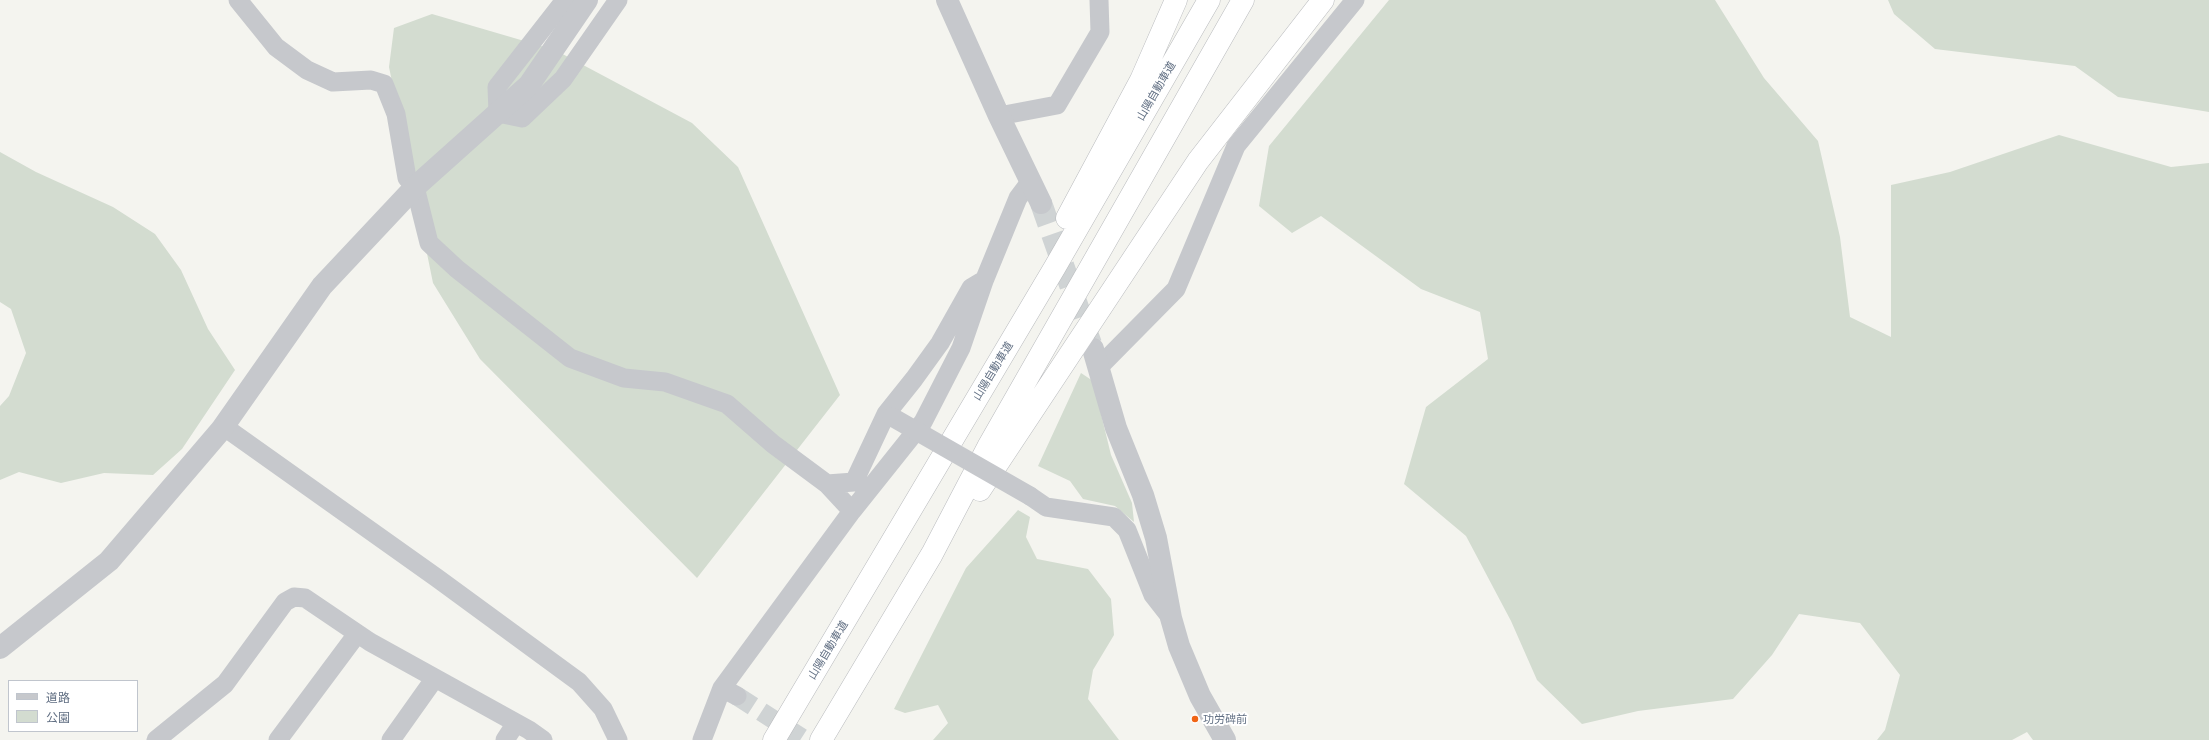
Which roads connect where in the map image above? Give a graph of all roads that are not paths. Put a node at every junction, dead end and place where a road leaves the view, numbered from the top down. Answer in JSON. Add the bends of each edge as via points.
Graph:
{"nodes":[{"id":1,"x":238,"y":0,"type":"edge"},
{"id":2,"x":565,"y":0,"type":"edge"},
{"id":3,"x":587,"y":0,"type":"edge"},
{"id":4,"x":618,"y":0,"type":"edge"},
{"id":5,"x":947,"y":0,"type":"edge"},
{"id":6,"x":1099,"y":0,"type":"edge"},
{"id":7,"x":1176,"y":0,"type":"edge"},
{"id":8,"x":1209,"y":0,"type":"edge"},
{"id":9,"x":1243,"y":0,"type":"edge"},
{"id":10,"x":1323,"y":0,"type":"edge"},
{"id":11,"x":1355,"y":0,"type":"edge"},
{"id":12,"x":498,"y":112,"type":"junction"},
{"id":13,"x":999,"y":116,"type":"junction"},
{"id":14,"x":1030,"y":182,"type":"junction"},
{"id":15,"x":415,"y":187,"type":"junction"},
{"id":16,"x":1041,"y":203,"type":"tunnel mouth"},
{"id":17,"x":984,"y":281,"type":"junction"},
{"id":18,"x":1096,"y":358,"type":"joint"},
{"id":19,"x":889,"y":416,"type":"junction"},
{"id":20,"x":223,"y":426,"type":"junction"},
{"id":21,"x":827,"y":484,"type":"junction"},
{"id":22,"x":852,"y":511,"type":"junction"},
{"id":23,"x":932,"y":554,"type":"junction"},
{"id":24,"x":1171,"y":618,"type":"junction"},
{"id":25,"x":357,"y":634,"type":"junction"},
{"id":26,"x":0,"y":648,"type":"edge"},
{"id":27,"x":435,"y":678,"type":"junction"},
{"id":28,"x":516,"y":723,"type":"junction"},
{"id":29,"x":156,"y":740,"type":"edge"},
{"id":30,"x":278,"y":740,"type":"edge"},
{"id":31,"x":391,"y":740,"type":"edge"},
{"id":32,"x":505,"y":740,"type":"edge"},
{"id":33,"x":543,"y":740,"type":"edge"},
{"id":34,"x":618,"y":740,"type":"edge"},
{"id":35,"x":702,"y":740,"type":"edge"},
{"id":36,"x":773,"y":740,"type":"edge"},
{"id":37,"x":821,"y":740,"type":"edge"},
{"id":38,"x":1226,"y":740,"type":"edge"}],
"edges":[{"from":1,"to":15,"type":"street","via":[[276,47],[307,70],[333,82],[371,80],[384,84],[396,114],[407,178]]},
{"from":2,"to":12,"type":"street","via":[[497,88]]},
{"from":3,"to":12,"type":"street","via":[[529,85]]},
{"from":4,"to":12,"type":"street","via":[[563,79],[522,118]]},
{"from":5,"to":13,"type":"street"},
{"from":6,"to":13,"type":"street","via":[[1100,32],[1057,105]]},
{"from":7,"to":36,"type":"highway","via":[[1142,80],[1012,319]]},
{"from":8,"to":36,"type":"highway","name":"山陽自動車道","via":[[1055,267]]},
{"from":9,"to":23,"type":"highway","via":[[1003,420]]},
{"from":10,"to":23,"type":"highway","via":[[1198,161],[978,494]]},
{"from":11,"to":18,"type":"street","via":[[1236,146],[1176,289]]},
{"from":12,"to":15,"type":"street"},
{"from":13,"to":14,"type":"street"},
{"from":14,"to":16,"type":"street"},
{"from":14,"to":17,"type":"street","via":[[1018,198]]},
{"from":15,"to":20,"type":"street","via":[[322,286]]},
{"from":15,"to":21,"type":"street","via":[[429,243],[457,269],[570,358],[624,378],[665,382],[727,404],[773,444]]},
{"from":17,"to":19,"type":"street","via":[[970,288],[940,343]]},
{"from":17,"to":22,"type":"street","via":[[961,348],[923,422]]},
{"from":18,"to":24,"type":"street","via":[[1116,428],[1143,496],[1156,538]]},
{"from":19,"to":21,"type":"street","via":[[854,482]]},
{"from":19,"to":24,"type":"street","bridge":true,"via":[[1046,507],[1114,517],[1127,530],[1153,595]]},
{"from":20,"to":26,"type":"street","via":[[109,561]]},
{"from":20,"to":34,"type":"street","via":[[579,682],[603,709]]},
{"from":21,"to":22,"type":"street"},
{"from":22,"to":35,"type":"street","via":[[730,692]]},
{"from":23,"to":37,"type":"highway"},
{"from":24,"to":38,"type":"street","via":[[1179,646],[1200,696]]},
{"from":25,"to":27,"type":"street"},
{"from":25,"to":29,"type":"street","via":[[305,598],[289,599],[284,602],[225,684]]},
{"from":25,"to":30,"type":"street"},
{"from":27,"to":28,"type":"street"},
{"from":27,"to":31,"type":"street"},
{"from":28,"to":32,"type":"street"},
{"from":28,"to":33,"type":"street"}]}
